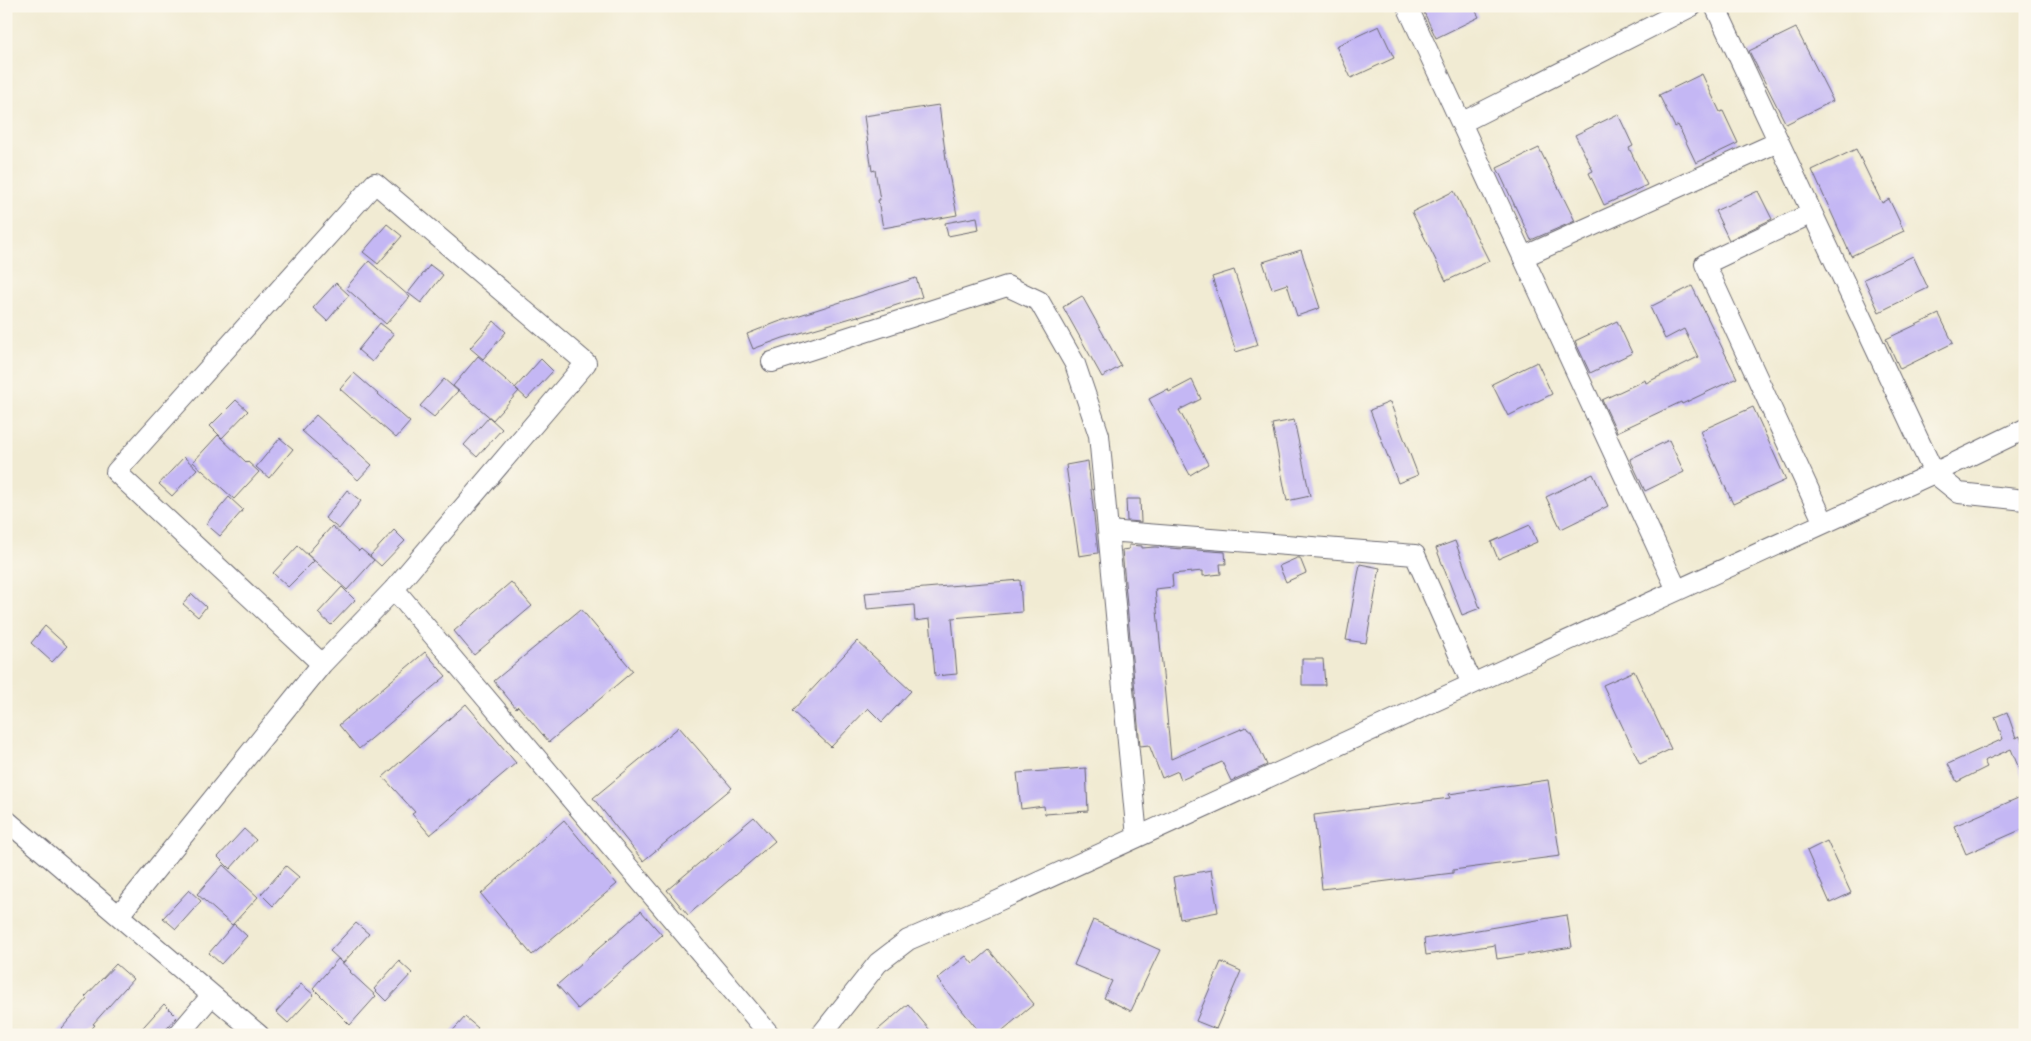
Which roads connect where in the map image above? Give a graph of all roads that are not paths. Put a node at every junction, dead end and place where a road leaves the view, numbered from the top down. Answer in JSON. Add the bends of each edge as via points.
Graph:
{"nodes":[{"id":1,"x":1407,"y":6,"type":"edge"},
{"id":2,"x":1692,"y":6,"type":"edge"},
{"id":3,"x":1715,"y":6,"type":"edge"},
{"id":4,"x":1461,"y":123,"type":"junction"},
{"id":5,"x":1778,"y":142,"type":"junction"},
{"id":6,"x":1812,"y":213,"type":"junction"},
{"id":7,"x":1523,"y":257,"type":"junction"},
{"id":8,"x":772,"y":362,"type":"dead end"},
{"id":9,"x":2025,"y":429,"type":"edge"},
{"id":10,"x":1934,"y":473,"type":"junction"},
{"id":11,"x":2025,"y":500,"type":"edge"},
{"id":12,"x":1824,"y":523,"type":"junction"},
{"id":13,"x":1108,"y":531,"type":"junction"},
{"id":14,"x":394,"y":589,"type":"junction"},
{"id":15,"x":1677,"y":590,"type":"junction"},
{"id":16,"x":322,"y":664,"type":"junction"},
{"id":17,"x":1472,"y":684,"type":"junction"},
{"id":18,"x":6,"y":820,"type":"edge"},
{"id":19,"x":1137,"y":837,"type":"junction"},
{"id":20,"x":119,"y":915,"type":"junction"},
{"id":21,"x":212,"y":995,"type":"junction"},
{"id":22,"x":178,"y":1035,"type":"edge"},
{"id":23,"x":259,"y":1035,"type":"edge"},
{"id":24,"x":770,"y":1035,"type":"edge"},
{"id":25,"x":821,"y":1035,"type":"edge"}],
"edges":[{"from":1,"to":4,"type":"street"},
{"from":2,"to":4,"type":"street"},
{"from":3,"to":5,"type":"street"},
{"from":4,"to":7,"type":"street"},
{"from":5,"to":6,"type":"street"},
{"from":5,"to":7,"type":"street"},
{"from":6,"to":10,"type":"street"},
{"from":6,"to":12,"type":"street","via":[[1705,264]]},
{"from":7,"to":15,"type":"street"},
{"from":8,"to":13,"type":"street","via":[[1008,286],[1039,301],[1075,364],[1099,435]]},
{"from":9,"to":10,"type":"street"},
{"from":10,"to":11,"type":"street","via":[[1959,493]]},
{"from":10,"to":12,"type":"street"},
{"from":12,"to":15,"type":"street"},
{"from":13,"to":17,"type":"street","via":[[1415,554]]},
{"from":13,"to":19,"type":"street"},
{"from":14,"to":16,"type":"street"},
{"from":14,"to":16,"type":"street","via":[[586,363],[375,183],[116,472]]},
{"from":14,"to":24,"type":"street"},
{"from":15,"to":17,"type":"street"},
{"from":16,"to":20,"type":"street"},
{"from":17,"to":19,"type":"street"},
{"from":18,"to":20,"type":"street"},
{"from":19,"to":25,"type":"street","via":[[908,940],[878,962]]},
{"from":20,"to":21,"type":"street"},
{"from":21,"to":22,"type":"street"},
{"from":21,"to":23,"type":"street"}]}
